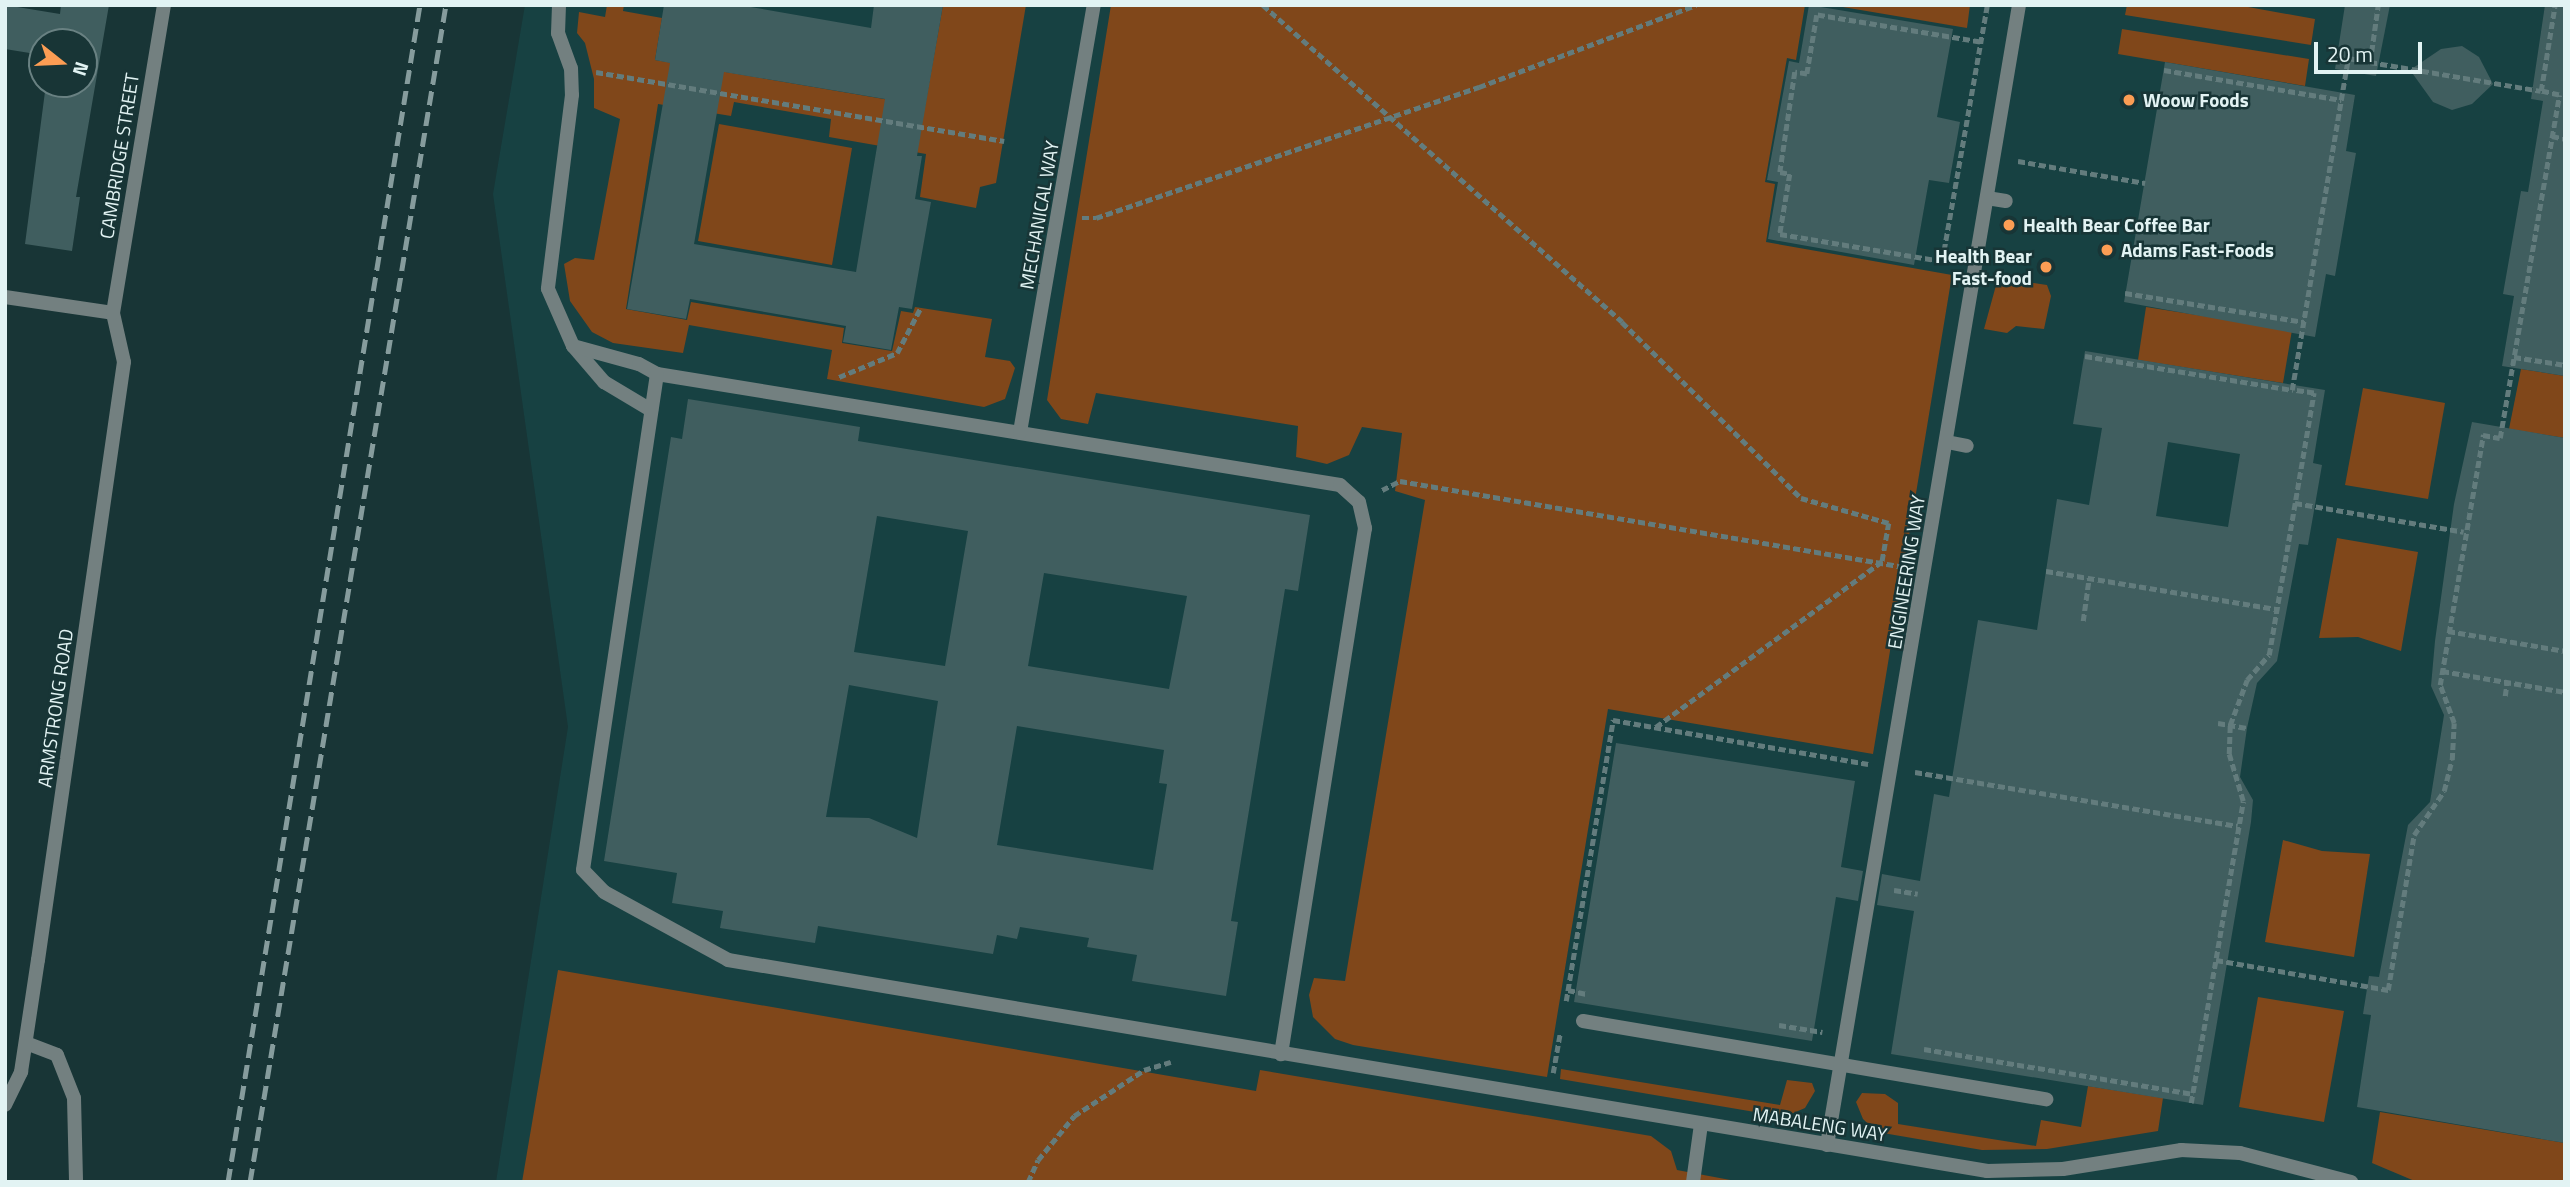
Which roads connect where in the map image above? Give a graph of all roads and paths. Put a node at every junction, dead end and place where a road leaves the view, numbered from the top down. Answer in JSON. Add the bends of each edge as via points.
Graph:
{"nodes":[{"id":1,"x":164,"y":5,"type":"edge"},
{"id":2,"x":559,"y":5,"type":"edge"},
{"id":3,"x":1094,"y":5,"type":"edge"},
{"id":4,"x":1263,"y":5,"type":"edge"},
{"id":5,"x":1696,"y":5,"type":"edge"},
{"id":6,"x":1987,"y":5,"type":"edge"},
{"id":7,"x":2019,"y":5,"type":"edge"},
{"id":8,"x":2378,"y":5,"type":"edge"},
{"id":9,"x":2555,"y":5,"type":"edge"},
{"id":10,"x":1980,"y":42,"type":"junction"},
{"id":11,"x":2337,"y":56,"type":"dead end"},
{"id":12,"x":2348,"y":58,"type":"junction"},
{"id":13,"x":2370,"y":62,"type":"junction"},
{"id":14,"x":571,"y":68,"type":"junction"},
{"id":15,"x":2164,"y":70,"type":"dead end"},
{"id":16,"x":2541,"y":92,"type":"junction"},
{"id":17,"x":2562,"y":95,"type":"edge"},
{"id":18,"x":2341,"y":100,"type":"junction"},
{"id":19,"x":1388,"y":117,"type":"junction"},
{"id":20,"x":2552,"y":136,"type":"junction"},
{"id":21,"x":2565,"y":139,"type":"edge"},
{"id":22,"x":1004,"y":141,"type":"dead end"},
{"id":23,"x":1955,"y":150,"type":"dead end"},
{"id":24,"x":1969,"y":152,"type":"dead end"},
{"id":25,"x":2009,"y":159,"type":"dead end"},
{"id":26,"x":2145,"y":183,"type":"dead end"},
{"id":27,"x":1987,"y":198,"type":"junction"},
{"id":28,"x":2006,"y":201,"type":"dead end"},
{"id":29,"x":1058,"y":217,"type":"junction"},
{"id":30,"x":2125,"y":293,"type":"dead end"},
{"id":31,"x":5,"y":298,"type":"edge"},
{"id":32,"x":920,"y":307,"type":"dead end"},
{"id":33,"x":113,"y":313,"type":"junction"},
{"id":34,"x":2304,"y":323,"type":"junction"},
{"id":35,"x":573,"y":346,"type":"junction"},
{"id":36,"x":2085,"y":356,"type":"dead end"},
{"id":37,"x":2514,"y":357,"type":"junction"},
{"id":38,"x":2565,"y":365,"type":"edge"},
{"id":39,"x":657,"y":373,"type":"junction"},
{"id":40,"x":2292,"y":390,"type":"junction"},
{"id":41,"x":790,"y":395,"type":"junction"},
{"id":42,"x":651,"y":410,"type":"junction"},
{"id":43,"x":1020,"y":432,"type":"junction"},
{"id":44,"x":1947,"y":442,"type":"junction"},
{"id":45,"x":1967,"y":446,"type":"dead end"},
{"id":46,"x":1359,"y":502,"type":"junction"},
{"id":47,"x":2295,"y":503,"type":"junction"},
{"id":48,"x":2464,"y":532,"type":"junction"},
{"id":49,"x":1882,"y":562,"type":"junction"},
{"id":50,"x":1926,"y":570,"type":"junction"},
{"id":51,"x":2046,"y":571,"type":"dead end"},
{"id":52,"x":2090,"y":578,"type":"junction"},
{"id":53,"x":2276,"y":609,"type":"junction"},
{"id":54,"x":2083,"y":621,"type":"dead end"},
{"id":55,"x":2448,"y":631,"type":"junction"},
{"id":56,"x":2565,"y":651,"type":"edge"},
{"id":57,"x":2442,"y":671,"type":"junction"},
{"id":58,"x":2507,"y":682,"type":"junction"},
{"id":59,"x":2565,"y":692,"type":"edge"},
{"id":60,"x":2505,"y":696,"type":"dead end"},
{"id":61,"x":2218,"y":723,"type":"dead end"},
{"id":62,"x":2230,"y":725,"type":"junction"},
{"id":63,"x":1656,"y":728,"type":"junction"},
{"id":64,"x":2247,"y":728,"type":"dead end"},
{"id":65,"x":1894,"y":768,"type":"junction"},
{"id":66,"x":2238,"y":827,"type":"junction"},
{"id":67,"x":2216,"y":960,"type":"junction"},
{"id":68,"x":1568,"y":990,"type":"junction"},
{"id":69,"x":1576,"y":992,"type":"dead end"},
{"id":70,"x":1565,"y":1003,"type":"dead end"},
{"id":71,"x":1583,"y":1021,"type":"dead end"},
{"id":72,"x":1561,"y":1030,"type":"dead end"},
{"id":73,"x":26,"y":1043,"type":"junction"},
{"id":74,"x":1920,"y":1049,"type":"dead end"},
{"id":75,"x":1281,"y":1054,"type":"junction"},
{"id":76,"x":1179,"y":1059,"type":"dead end"},
{"id":77,"x":1843,"y":1066,"type":"junction"},
{"id":78,"x":2193,"y":1094,"type":"junction"},
{"id":79,"x":1549,"y":1099,"type":"junction"},
{"id":80,"x":2046,"y":1099,"type":"dead end"},
{"id":81,"x":2192,"y":1103,"type":"dead end"},
{"id":82,"x":5,"y":1105,"type":"edge"},
{"id":83,"x":1701,"y":1124,"type":"junction"},
{"id":84,"x":1827,"y":1145,"type":"junction"},
{"id":85,"x":76,"y":1182,"type":"edge"},
{"id":86,"x":1028,"y":1182,"type":"edge"},
{"id":87,"x":1693,"y":1182,"type":"edge"},
{"id":88,"x":2351,"y":1182,"type":"edge"}],
"edges":[{"from":1,"to":33,"type":"street","name":"CAMBRIDGE STREET"},
{"from":2,"to":14,"type":"street","via":[[558,33]]},
{"from":3,"to":29,"type":"street","name":"MECHANICAL WAY"},
{"from":4,"to":19,"type":"path"},
{"from":5,"to":19,"type":"path"},
{"from":6,"to":10,"type":"path"},
{"from":7,"to":27,"type":"street","name":"ENGINEERING WAY"},
{"from":8,"to":13,"type":"path"},
{"from":9,"to":16,"type":"path"},
{"from":10,"to":10,"type":"path","via":[[1942,261],[1780,234],[1790,174],[1780,172],[1795,72],[1807,74],[1817,15]]},
{"from":11,"to":12,"type":"path"},
{"from":12,"to":13,"type":"path"},
{"from":12,"to":18,"type":"path"},
{"from":13,"to":16,"type":"path"},
{"from":14,"to":22,"type":"path"},
{"from":14,"to":35,"type":"street","via":[[572,95],[547,267],[553,308]]},
{"from":15,"to":18,"type":"path"},
{"from":16,"to":17,"type":"path"},
{"from":17,"to":20,"type":"path"},
{"from":18,"to":34,"type":"path"},
{"from":19,"to":29,"type":"path","via":[[1096,218]]},
{"from":19,"to":49,"type":"path","via":[[1622,322],[1801,498],[1889,523]]},
{"from":20,"to":21,"type":"path"},
{"from":20,"to":37,"type":"path"},
{"from":23,"to":24,"type":"path"},
{"from":25,"to":26,"type":"path"},
{"from":27,"to":28,"type":"street"},
{"from":27,"to":44,"type":"street","name":"ENGINEERING WAY"},
{"from":29,"to":43,"type":"street","name":"MECHANICAL WAY"},
{"from":30,"to":34,"type":"path"},
{"from":31,"to":33,"type":"street"},
{"from":32,"to":41,"type":"path","via":[[898,353]]},
{"from":33,"to":73,"type":"street","name":"ARMSTRONG ROAD","via":[[124,362]]},
{"from":34,"to":40,"type":"path"},
{"from":35,"to":39,"type":"street"},
{"from":35,"to":42,"type":"street","via":[[610,387]]},
{"from":36,"to":40,"type":"path"},
{"from":37,"to":38,"type":"path"},
{"from":37,"to":48,"type":"path","via":[[2500,438],[2483,435]]},
{"from":39,"to":41,"type":"street"},
{"from":39,"to":42,"type":"street","name":"MABALENG WAY"},
{"from":40,"to":47,"type":"path","via":[[2314,393]]},
{"from":41,"to":43,"type":"street"},
{"from":42,"to":75,"type":"street","name":"MABALENG WAY","via":[[583,853],[583,870],[591,881],[728,960]]},
{"from":43,"to":46,"type":"street","via":[[1340,485]]},
{"from":44,"to":45,"type":"street"},
{"from":44,"to":50,"type":"street","name":"ENGINEERING WAY"},
{"from":46,"to":49,"type":"path","via":[[1400,481]]},
{"from":46,"to":75,"type":"street","via":[[1365,528]]},
{"from":47,"to":48,"type":"path"},
{"from":47,"to":53,"type":"path"},
{"from":48,"to":55,"type":"path"},
{"from":49,"to":50,"type":"path"},
{"from":49,"to":63,"type":"path"},
{"from":50,"to":65,"type":"street","name":"ENGINEERING WAY"},
{"from":51,"to":52,"type":"path"},
{"from":52,"to":53,"type":"path"},
{"from":52,"to":54,"type":"path"},
{"from":53,"to":62,"type":"path","via":[[2269,655],[2239,695]]},
{"from":55,"to":56,"type":"path"},
{"from":55,"to":57,"type":"path"},
{"from":57,"to":58,"type":"path"},
{"from":57,"to":67,"type":"path","via":[[2440,685],[2454,723],[2452,760],[2444,791],[2414,835],[2388,990]]},
{"from":58,"to":59,"type":"path"},
{"from":58,"to":60,"type":"path"},
{"from":61,"to":62,"type":"path"},
{"from":62,"to":64,"type":"path"},
{"from":62,"to":66,"type":"path","via":[[2229,754],[2243,801]]},
{"from":63,"to":65,"type":"path"},
{"from":63,"to":68,"type":"path","via":[[1613,720]]},
{"from":65,"to":66,"type":"path"},
{"from":65,"to":77,"type":"street","name":"ENGINEERING WAY"},
{"from":66,"to":67,"type":"path"},
{"from":67,"to":78,"type":"path"},
{"from":68,"to":69,"type":"path"},
{"from":68,"to":70,"type":"path"},
{"from":71,"to":77,"type":"street"},
{"from":72,"to":79,"type":"path"},
{"from":73,"to":82,"type":"street","name":"ARMSTRONG ROAD","via":[[17,1087]]},
{"from":73,"to":85,"type":"street","via":[[57,1055],[74,1098]]},
{"from":74,"to":78,"type":"path"},
{"from":75,"to":79,"type":"street","name":"MABALENG WAY"},
{"from":76,"to":86,"type":"path","via":[[1144,1070],[1074,1116],[1038,1160]]},
{"from":77,"to":80,"type":"street"},
{"from":77,"to":84,"type":"street","name":"ENGINEERING WAY"},
{"from":78,"to":81,"type":"path"},
{"from":79,"to":83,"type":"street","name":"MABALENG WAY"},
{"from":83,"to":84,"type":"street","name":"MABALENG WAY"},
{"from":83,"to":87,"type":"street"},
{"from":84,"to":88,"type":"street","name":"MABALENG WAY","via":[[1987,1171],[2063,1169],[2181,1150],[2240,1153]]}]}
